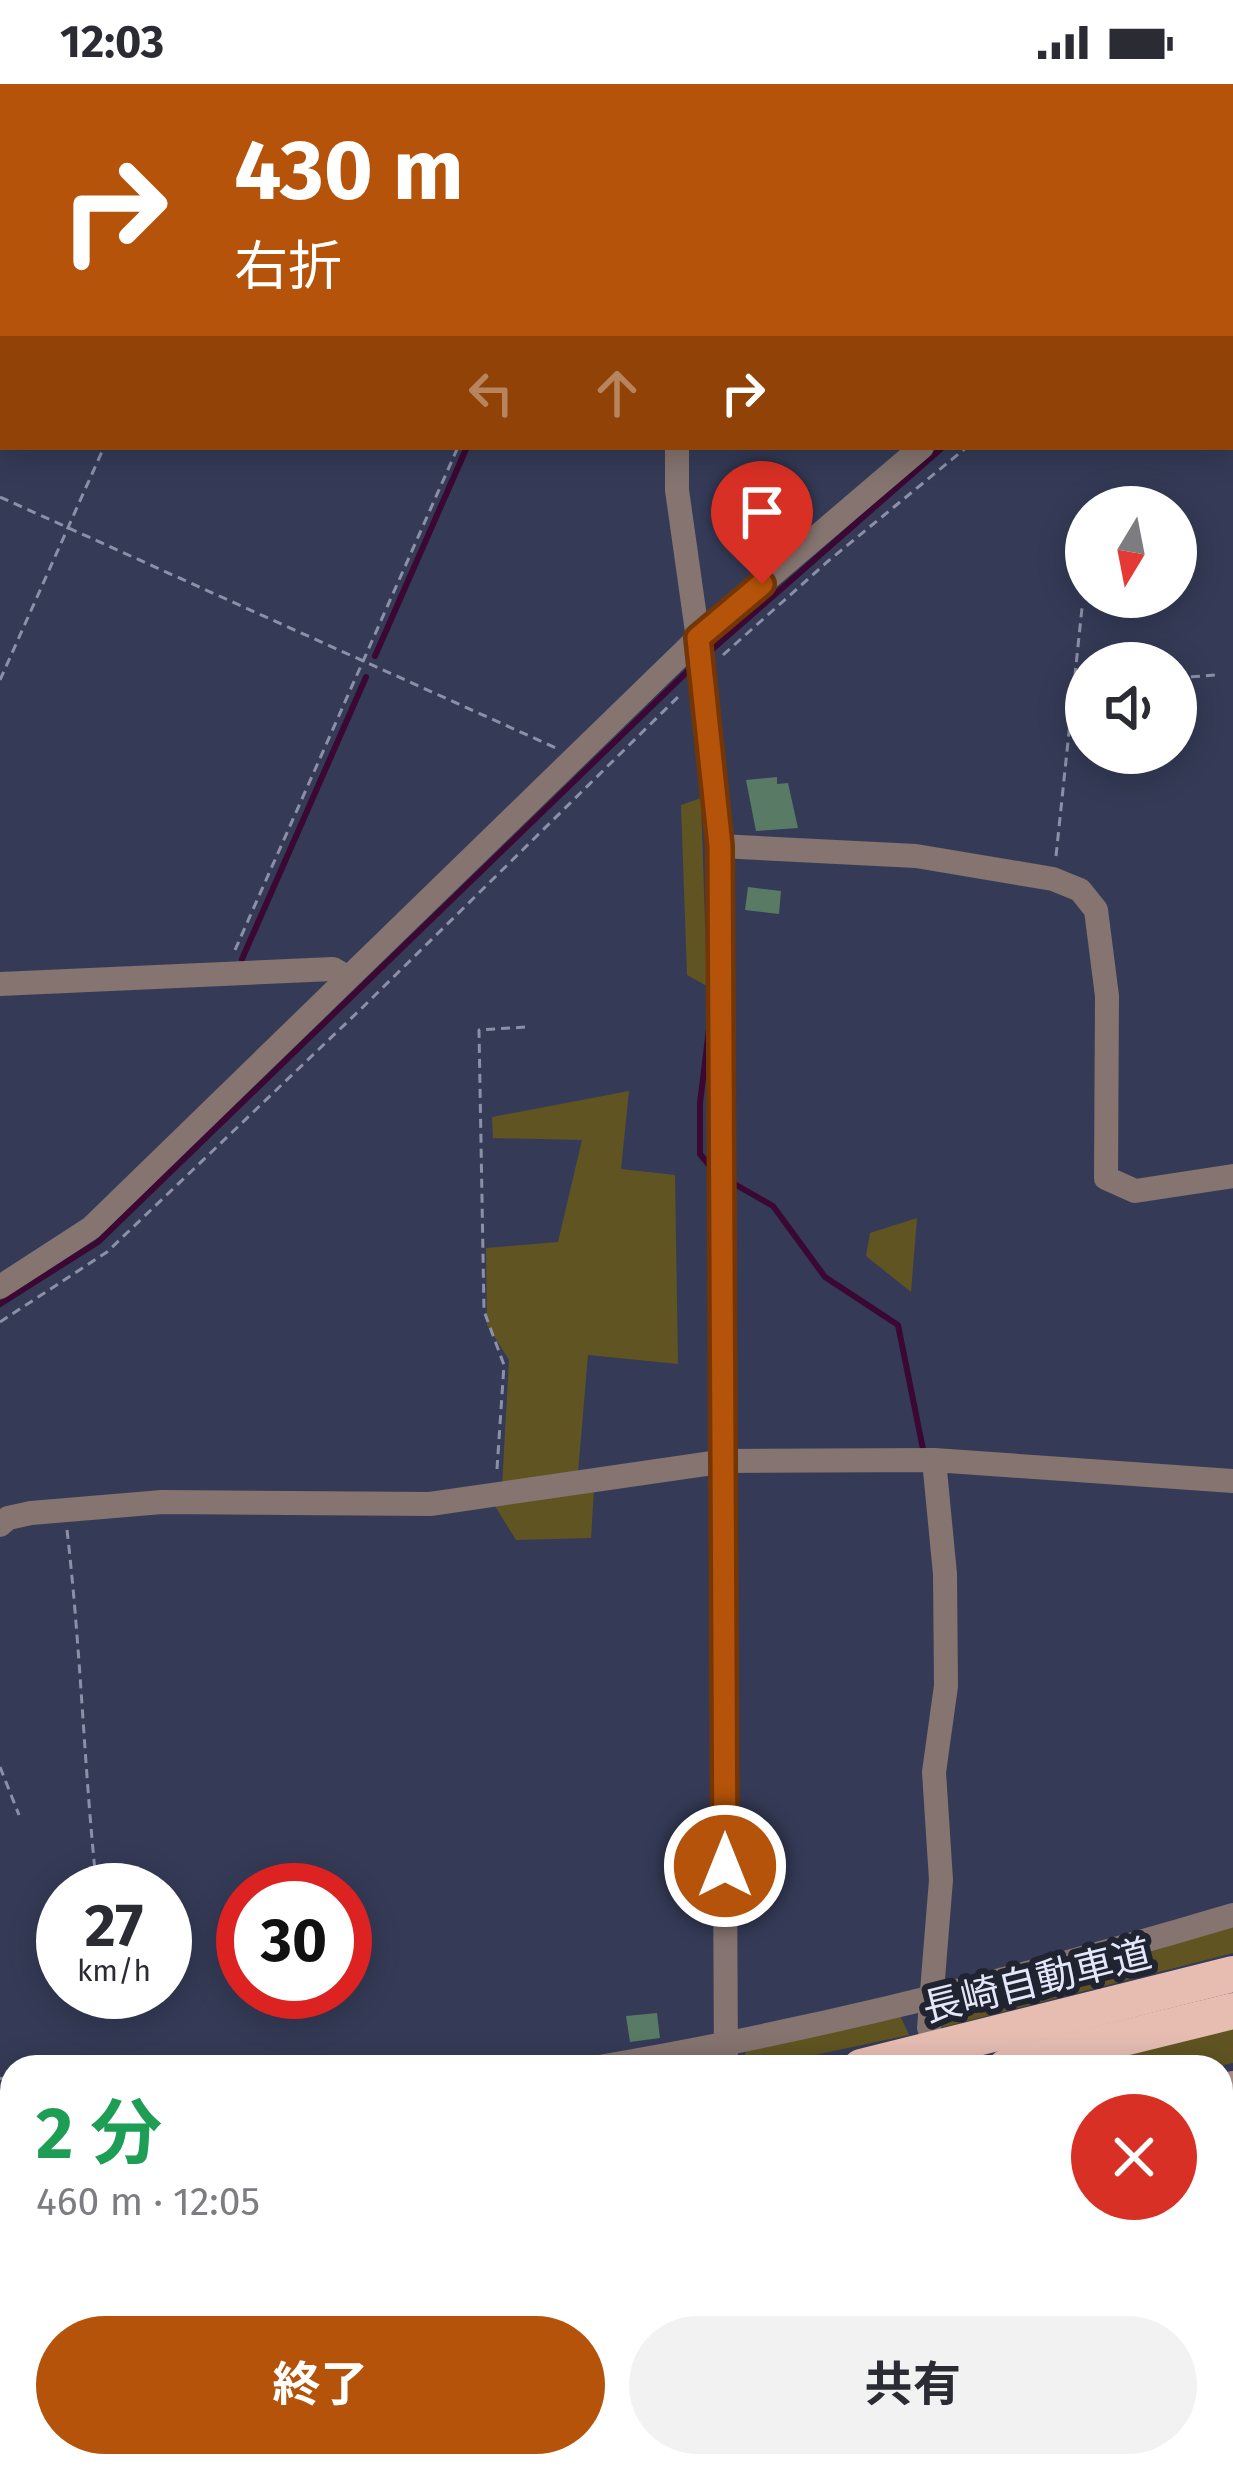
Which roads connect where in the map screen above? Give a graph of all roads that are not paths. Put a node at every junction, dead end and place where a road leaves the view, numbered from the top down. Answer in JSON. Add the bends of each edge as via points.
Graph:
{"nodes":[{"id":1,"x":677,"y":450,"type":"edge"},
{"id":2,"x":918,"y":450,"type":"edge"},
{"id":3,"x":698,"y":638,"type":"junction"},
{"id":4,"x":720,"y":846,"type":"junction"},
{"id":5,"x":347,"y":977,"type":"junction"},
{"id":6,"x":0,"y":983,"type":"edge"},
{"id":7,"x":1233,"y":1176,"type":"edge"},
{"id":8,"x":0,"y":1287,"type":"edge"},
{"id":9,"x":925,"y":1460,"type":"junction"},
{"id":10,"x":726,"y":1462,"type":"junction"},
{"id":11,"x":1233,"y":1481,"type":"edge"},
{"id":12,"x":0,"y":1525,"type":"edge"},
{"id":13,"x":1233,"y":1915,"type":"edge"},
{"id":14,"x":1233,"y":1974,"type":"edge"},
{"id":15,"x":930,"y":1997,"type":"junction"},
{"id":16,"x":1233,"y":2011,"type":"edge"},
{"id":17,"x":929,"y":2028,"type":"dead end"},
{"id":18,"x":725,"y":2055,"type":"edge"},
{"id":19,"x":728,"y":2055,"type":"edge"},
{"id":20,"x":909,"y":2055,"type":"edge"},
{"id":21,"x":1055,"y":2055,"type":"edge"}],
"edges":[{"from":1,"to":3,"type":"street"},
{"from":2,"to":3,"type":"street"},
{"from":3,"to":4,"type":"street"},
{"from":3,"to":5,"type":"street"},
{"from":4,"to":7,"type":"street","via":[[916,856],[1080,890],[1096,910],[1107,996],[1106,1178],[1135,1191]]},
{"from":4,"to":10,"type":"street"},
{"from":5,"to":6,"type":"street","via":[[333,969]]},
{"from":5,"to":8,"type":"street","via":[[92,1228]]},
{"from":9,"to":10,"type":"street"},
{"from":9,"to":11,"type":"street"},
{"from":9,"to":15,"type":"street","via":[[945,1574],[946,1686],[934,1772],[941,1880]]},
{"from":10,"to":12,"type":"street","via":[[389,1506],[162,1502],[31,1513]]},
{"from":10,"to":18,"type":"street"},
{"from":13,"to":15,"type":"street"},
{"from":14,"to":20,"type":"highway","name":"長崎自動車道"},
{"from":15,"to":17,"type":"street"},
{"from":15,"to":19,"type":"street"},
{"from":16,"to":21,"type":"highway","name":"長崎自動車道"}]}
